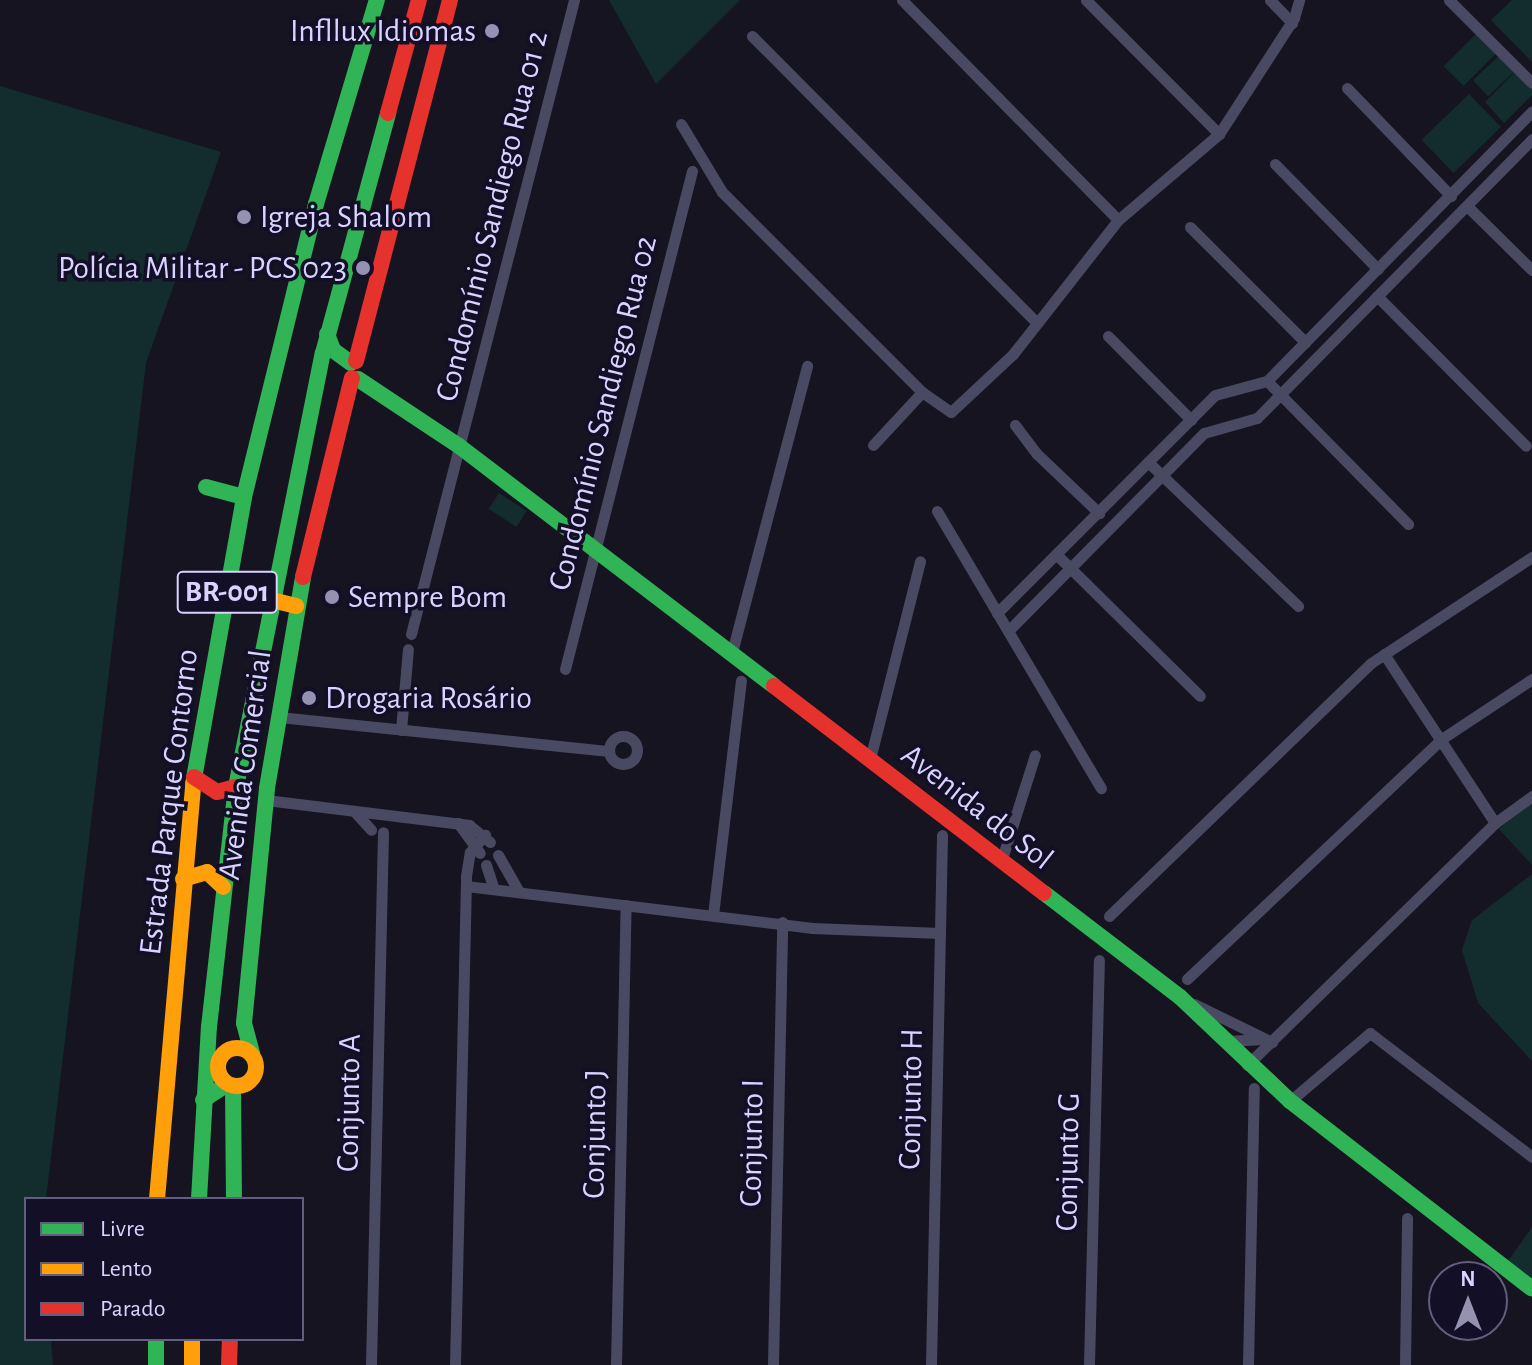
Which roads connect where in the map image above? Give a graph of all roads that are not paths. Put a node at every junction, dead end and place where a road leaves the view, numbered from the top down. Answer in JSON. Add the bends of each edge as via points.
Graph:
{"nodes":[{"id":1,"x":377,"y":0,"type":"edge"},
{"id":2,"x":419,"y":0,"type":"edge"},
{"id":3,"x":450,"y":0,"type":"edge"},
{"id":4,"x":574,"y":0,"type":"edge"},
{"id":5,"x":902,"y":0,"type":"edge"},
{"id":6,"x":1086,"y":0,"type":"edge"},
{"id":7,"x":1273,"y":0,"type":"edge"},
{"id":8,"x":1291,"y":0,"type":"edge"},
{"id":9,"x":1299,"y":0,"type":"edge"},
{"id":10,"x":1449,"y":0,"type":"edge"},
{"id":11,"x":1290,"y":20,"type":"junction"},
{"id":12,"x":752,"y":36,"type":"dead end"},
{"id":13,"x":1532,"y":83,"type":"edge"},
{"id":14,"x":1347,"y":88,"type":"dead end"},
{"id":15,"x":1532,"y":111,"type":"edge"},
{"id":16,"x":681,"y":124,"type":"dead end"},
{"id":17,"x":1219,"y":134,"type":"junction"},
{"id":18,"x":1532,"y":139,"type":"edge"},
{"id":19,"x":1275,"y":164,"type":"dead end"},
{"id":20,"x":692,"y":171,"type":"dead end"},
{"id":21,"x":1451,"y":196,"type":"junction"},
{"id":22,"x":1467,"y":206,"type":"junction"},
{"id":23,"x":1118,"y":220,"type":"junction"},
{"id":24,"x":1190,"y":227,"type":"dead end"},
{"id":25,"x":1418,"y":229,"type":"junction"},
{"id":26,"x":1430,"y":242,"type":"junction"},
{"id":27,"x":1378,"y":269,"type":"junction"},
{"id":28,"x":1532,"y":270,"type":"edge"},
{"id":29,"x":1377,"y":296,"type":"junction"},
{"id":30,"x":1337,"y":310,"type":"junction"},
{"id":31,"x":1036,"y":322,"type":"junction"},
{"id":32,"x":1350,"y":323,"type":"junction"},
{"id":33,"x":327,"y":334,"type":"junction"},
{"id":34,"x":1108,"y":336,"type":"dead end"},
{"id":35,"x":1305,"y":342,"type":"junction"},
{"id":36,"x":807,"y":366,"type":"dead end"},
{"id":37,"x":319,"y":370,"type":"junction"},
{"id":38,"x":357,"y":373,"type":"junction"},
{"id":39,"x":1267,"y":381,"type":"junction"},
{"id":40,"x":922,"y":392,"type":"junction"},
{"id":41,"x":1281,"y":394,"type":"junction"},
{"id":42,"x":1191,"y":420,"type":"junction"},
{"id":43,"x":1015,"y":425,"type":"dead end"},
{"id":44,"x":873,"y":445,"type":"dead end"},
{"id":45,"x":459,"y":446,"type":"junction"},
{"id":46,"x":1526,"y":446,"type":"dead end"},
{"id":47,"x":1148,"y":462,"type":"junction"},
{"id":48,"x":1162,"y":476,"type":"junction"},
{"id":49,"x":206,"y":487,"type":"dead end"},
{"id":50,"x":244,"y":497,"type":"junction"},
{"id":51,"x":937,"y":511,"type":"dead end"},
{"id":52,"x":1099,"y":513,"type":"junction"},
{"id":53,"x":1408,"y":524,"type":"dead end"},
{"id":54,"x":593,"y":550,"type":"junction"},
{"id":55,"x":1056,"y":554,"type":"junction"},
{"id":56,"x":1532,"y":557,"type":"edge"},
{"id":57,"x":920,"y":561,"type":"dead end"},
{"id":58,"x":1070,"y":568,"type":"junction"},
{"id":59,"x":272,"y":600,"type":"junction"},
{"id":60,"x":296,"y":606,"type":"junction"},
{"id":61,"x":1298,"y":606,"type":"dead end"},
{"id":62,"x":997,"y":613,"type":"junction"},
{"id":63,"x":1008,"y":631,"type":"junction"},
{"id":64,"x":411,"y":634,"type":"dead end"},
{"id":65,"x":408,"y":649,"type":"dead end"},
{"id":66,"x":1384,"y":654,"type":"junction"},
{"id":67,"x":731,"y":656,"type":"junction"},
{"id":68,"x":565,"y":669,"type":"dead end"},
{"id":69,"x":1532,"y":679,"type":"edge"},
{"id":70,"x":741,"y":681,"type":"dead end"},
{"id":71,"x":1200,"y":696,"type":"dead end"},
{"id":72,"x":279,"y":717,"type":"junction"},
{"id":73,"x":401,"y":730,"type":"junction"},
{"id":74,"x":1443,"y":738,"type":"junction"},
{"id":75,"x":609,"y":751,"type":"dead end"},
{"id":76,"x":1035,"y":755,"type":"dead end"},
{"id":77,"x":870,"y":759,"type":"junction"},
{"id":78,"x":194,"y":777,"type":"junction"},
{"id":79,"x":236,"y":787,"type":"junction"},
{"id":80,"x":1101,"y":788,"type":"dead end"},
{"id":81,"x":1532,"y":796,"type":"edge"},
{"id":82,"x":266,"y":800,"type":"junction"},
{"id":83,"x":355,"y":812,"type":"junction"},
{"id":84,"x":458,"y":823,"type":"junction"},
{"id":85,"x":1495,"y":823,"type":"junction"},
{"id":86,"x":380,"y":829,"type":"junction"},
{"id":87,"x":942,"y":835,"type":"dead end"},
{"id":88,"x":480,"y":854,"type":"junction"},
{"id":89,"x":498,"y":855,"type":"dead end"},
{"id":90,"x":1001,"y":862,"type":"junction"},
{"id":91,"x":183,"y":879,"type":"junction"},
{"id":92,"x":466,"y":886,"type":"junction"},
{"id":93,"x":223,"y":887,"type":"junction"},
{"id":94,"x":494,"y":889,"type":"junction"},
{"id":95,"x":518,"y":890,"type":"junction"},
{"id":96,"x":626,"y":905,"type":"junction"},
{"id":97,"x":713,"y":915,"type":"junction"},
{"id":98,"x":1109,"y":916,"type":"dead end"},
{"id":99,"x":782,"y":922,"type":"junction"},
{"id":100,"x":940,"y":929,"type":"junction"},
{"id":101,"x":1099,"y":960,"type":"dead end"},
{"id":102,"x":1187,"y":979,"type":"dead end"},
{"id":103,"x":1180,"y":997,"type":"junction"},
{"id":104,"x":1232,"y":1023,"type":"junction"},
{"id":105,"x":209,"y":1027,"type":"junction"},
{"id":106,"x":1220,"y":1037,"type":"junction"},
{"id":107,"x":1269,"y":1041,"type":"junction"},
{"id":108,"x":238,"y":1048,"type":"junction"},
{"id":109,"x":1247,"y":1065,"type":"junction"},
{"id":110,"x":235,"y":1087,"type":"junction"},
{"id":111,"x":1254,"y":1088,"type":"dead end"},
{"id":112,"x":203,"y":1100,"type":"junction"},
{"id":113,"x":1290,"y":1101,"type":"junction"},
{"id":114,"x":1532,"y":1157,"type":"edge"},
{"id":115,"x":157,"y":1197,"type":"edge"},
{"id":116,"x":199,"y":1197,"type":"edge"},
{"id":117,"x":234,"y":1197,"type":"edge"},
{"id":118,"x":1407,"y":1218,"type":"dead end"},
{"id":119,"x":1532,"y":1289,"type":"edge"},
{"id":120,"x":156,"y":1341,"type":"edge"},
{"id":121,"x":192,"y":1341,"type":"edge"},
{"id":122,"x":230,"y":1341,"type":"edge"},
{"id":123,"x":156,"y":1365,"type":"edge"},
{"id":124,"x":166,"y":1365,"type":"edge"},
{"id":125,"x":184,"y":1365,"type":"edge"},
{"id":126,"x":192,"y":1365,"type":"edge"},
{"id":127,"x":229,"y":1365,"type":"edge"},
{"id":128,"x":371,"y":1365,"type":"edge"},
{"id":129,"x":455,"y":1365,"type":"edge"},
{"id":130,"x":616,"y":1365,"type":"edge"},
{"id":131,"x":773,"y":1365,"type":"edge"},
{"id":132,"x":931,"y":1365,"type":"edge"},
{"id":133,"x":1089,"y":1365,"type":"edge"},
{"id":134,"x":1248,"y":1365,"type":"edge"},
{"id":135,"x":1405,"y":1365,"type":"edge"}],
"edges":[{"from":1,"to":50,"type":"main road","name":"Estrada Parque Contorno","number":"BR-001","via":[[316,204]]},
{"from":2,"to":33,"type":"main road","name":"Estrada Parque Contorno","number":"BR-001"},
{"from":3,"to":38,"type":"main road","name":"Avenida Comercial"},
{"from":4,"to":45,"type":"street","name":"Condomínio Sandiego Rua 01 2"},
{"from":5,"to":23,"type":"street"},
{"from":6,"to":17,"type":"street"},
{"from":7,"to":11,"type":"street"},
{"from":8,"to":11,"type":"street"},
{"from":9,"to":11,"type":"street"},
{"from":10,"to":13,"type":"street"},
{"from":11,"to":17,"type":"street"},
{"from":12,"to":31,"type":"street"},
{"from":14,"to":21,"type":"street"},
{"from":15,"to":21,"type":"street"},
{"from":16,"to":40,"type":"street","via":[[722,192]]},
{"from":17,"to":23,"type":"street"},
{"from":18,"to":22,"type":"street"},
{"from":19,"to":27,"type":"street"},
{"from":20,"to":54,"type":"street","name":"Condomínio Sandiego Rua 02"},
{"from":21,"to":25,"type":"street"},
{"from":22,"to":26,"type":"street"},
{"from":22,"to":28,"type":"street"},
{"from":23,"to":31,"type":"street"},
{"from":24,"to":35,"type":"street"},
{"from":25,"to":26,"type":"street"},
{"from":25,"to":27,"type":"street"},
{"from":26,"to":29,"type":"street"},
{"from":27,"to":30,"type":"street"},
{"from":29,"to":32,"type":"street"},
{"from":29,"to":46,"type":"street"},
{"from":30,"to":32,"type":"street"},
{"from":30,"to":35,"type":"street"},
{"from":31,"to":40,"type":"street","via":[[1013,354],[956,411],[943,411]]},
{"from":32,"to":41,"type":"street"},
{"from":33,"to":37,"type":"main road","name":"Estrada Parque Contorno","number":"BR-001"},
{"from":33,"to":38,"type":"main road","name":"Avenida do Sol","via":[[333,350]]},
{"from":34,"to":42,"type":"street"},
{"from":35,"to":39,"type":"street"},
{"from":36,"to":67,"type":"street"},
{"from":37,"to":38,"type":"main road"},
{"from":37,"to":59,"type":"main road","name":"Estrada Parque Contorno","number":"BR-001"},
{"from":38,"to":45,"type":"main road","name":"Avenida do Sol"},
{"from":38,"to":60,"type":"main road","name":"Avenida Comercial"},
{"from":39,"to":41,"type":"street"},
{"from":39,"to":42,"type":"street","via":[[1215,395]]},
{"from":40,"to":44,"type":"street"},
{"from":41,"to":48,"type":"street","via":[[1251,424],[1209,430]]},
{"from":41,"to":53,"type":"street"},
{"from":42,"to":47,"type":"street"},
{"from":43,"to":52,"type":"street","via":[[1037,454]]},
{"from":45,"to":54,"type":"main road","name":"Avenida do Sol"},
{"from":45,"to":64,"type":"street","name":"Condomínio Sandiego Rua 01 2"},
{"from":47,"to":48,"type":"street"},
{"from":47,"to":52,"type":"street"},
{"from":48,"to":58,"type":"street"},
{"from":48,"to":61,"type":"street"},
{"from":49,"to":50,"type":"main road"},
{"from":50,"to":78,"type":"main road","name":"Estrada Parque Contorno","number":"BR-001"},
{"from":51,"to":62,"type":"street"},
{"from":52,"to":55,"type":"street"},
{"from":54,"to":67,"type":"main road","name":"Avenida do Sol"},
{"from":54,"to":68,"type":"street","name":"Condomínio Sandiego Rua 02"},
{"from":55,"to":58,"type":"street"},
{"from":55,"to":62,"type":"street"},
{"from":56,"to":66,"type":"street"},
{"from":57,"to":77,"type":"street"},
{"from":58,"to":63,"type":"street"},
{"from":58,"to":71,"type":"street"},
{"from":59,"to":60,"type":"main road"},
{"from":59,"to":79,"type":"main road","name":"Estrada Parque Contorno","number":"BR-001"},
{"from":60,"to":72,"type":"main road","name":"Avenida Comercial"},
{"from":62,"to":63,"type":"street"},
{"from":63,"to":80,"type":"street"},
{"from":65,"to":73,"type":"street"},
{"from":66,"to":74,"type":"street"},
{"from":66,"to":98,"type":"street"},
{"from":67,"to":77,"type":"main road","name":"Avenida do Sol"},
{"from":69,"to":74,"type":"street"},
{"from":70,"to":97,"type":"street"},
{"from":72,"to":73,"type":"street"},
{"from":72,"to":82,"type":"main road","name":"Avenida Comercial"},
{"from":73,"to":75,"type":"street"},
{"from":74,"to":85,"type":"street"},
{"from":74,"to":102,"type":"street"},
{"from":76,"to":90,"type":"street"},
{"from":77,"to":90,"type":"main road","name":"Avenida do Sol"},
{"from":78,"to":79,"type":"main road","via":[[217,792]]},
{"from":78,"to":91,"type":"main road","name":"Estrada Parque Contorno","number":"BR-001"},
{"from":79,"to":93,"type":"main road","name":"Estrada Parque Contorno","number":"BR-001"},
{"from":81,"to":85,"type":"street"},
{"from":82,"to":83,"type":"street"},
{"from":82,"to":108,"type":"main road","name":"Avenida Comercial"},
{"from":83,"to":86,"type":"street"},
{"from":83,"to":86,"type":"street"},
{"from":84,"to":86,"type":"street"},
{"from":84,"to":88,"type":"street"},
{"from":84,"to":88,"type":"street","via":[[488,838]]},
{"from":85,"to":107,"type":"street"},
{"from":86,"to":128,"type":"street","name":"Conjunto A"},
{"from":87,"to":100,"type":"street","name":"Conjunto H"},
{"from":88,"to":92,"type":"street"},
{"from":88,"to":94,"type":"street"},
{"from":89,"to":95,"type":"street"},
{"from":90,"to":103,"type":"main road","name":"Avenida do Sol"},
{"from":91,"to":93,"type":"main road","via":[[207,872]]},
{"from":91,"to":115,"type":"main road","name":"Estrada Parque Contorno","number":"BR-001"},
{"from":92,"to":94,"type":"street"},
{"from":92,"to":129,"type":"street"},
{"from":93,"to":105,"type":"main road","name":"Estrada Parque Contorno","number":"BR-001"},
{"from":94,"to":95,"type":"street"},
{"from":95,"to":96,"type":"street"},
{"from":96,"to":97,"type":"street"},
{"from":96,"to":130,"type":"street","name":"Conjunto J"},
{"from":97,"to":99,"type":"street"},
{"from":99,"to":100,"type":"street"},
{"from":99,"to":131,"type":"street","name":"Conjunto I"},
{"from":100,"to":132,"type":"street","name":"Conjunto H"},
{"from":101,"to":133,"type":"street","name":"Conjunto G"},
{"from":103,"to":104,"type":"street"},
{"from":103,"to":106,"type":"main road","name":"Avenida do Sol"},
{"from":104,"to":106,"type":"street"},
{"from":104,"to":107,"type":"street"},
{"from":105,"to":108,"type":"main road"},
{"from":105,"to":112,"type":"main road","name":"Estrada Parque Contorno","number":"BR-001"},
{"from":106,"to":107,"type":"street"},
{"from":106,"to":109,"type":"main road","name":"Avenida do Sol"},
{"from":107,"to":109,"type":"street"},
{"from":108,"to":110,"type":"main road","name":"Avenida Comercial","via":[[220,1064]]},
{"from":108,"to":110,"type":"main road","name":"Avenida Comercial","via":[[253,1073]]},
{"from":109,"to":113,"type":"main road","name":"Avenida do Sol"},
{"from":110,"to":112,"type":"main road"},
{"from":110,"to":117,"type":"main road","name":"Avenida Comercial"},
{"from":111,"to":134,"type":"street"},
{"from":112,"to":116,"type":"main road","name":"Estrada Parque Contorno","number":"BR-001"},
{"from":113,"to":114,"type":"street","via":[[1366,1033]]},
{"from":113,"to":119,"type":"main road","name":"Avenida do Sol"},
{"from":118,"to":135,"type":"street"},
{"from":120,"to":123,"type":"main road"},
{"from":121,"to":126,"type":"main road"},
{"from":122,"to":127,"type":"main road"},
{"from":124,"to":125,"type":"main road"}]}
